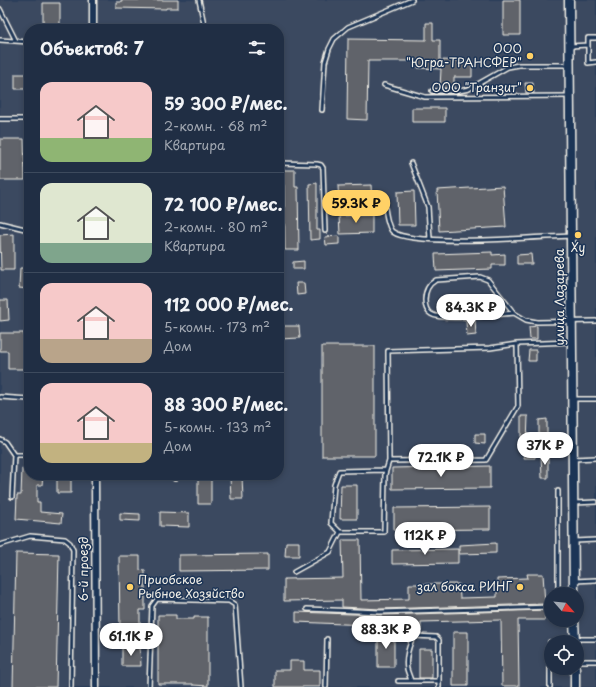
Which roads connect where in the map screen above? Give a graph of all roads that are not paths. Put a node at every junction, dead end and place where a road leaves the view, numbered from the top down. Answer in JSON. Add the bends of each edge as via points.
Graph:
{"nodes":[{"id":1,"x":93,"y":0,"type":"edge"},
{"id":2,"x":199,"y":0,"type":"edge"},
{"id":3,"x":412,"y":0,"type":"edge"},
{"id":4,"x":569,"y":0,"type":"edge"},
{"id":5,"x":0,"y":9,"type":"edge"},
{"id":6,"x":92,"y":24,"type":"edge"},
{"id":7,"x":204,"y":24,"type":"edge"},
{"id":8,"x":596,"y":38,"type":"edge"},
{"id":9,"x":0,"y":40,"type":"edge"},
{"id":10,"x":16,"y":41,"type":"junction"},
{"id":11,"x":24,"y":42,"type":"edge"},
{"id":12,"x":570,"y":46,"type":"junction"},
{"id":13,"x":588,"y":46,"type":"junction"},
{"id":14,"x":596,"y":62,"type":"edge"},
{"id":15,"x":570,"y":65,"type":"junction"},
{"id":16,"x":384,"y":85,"type":"dead end"},
{"id":17,"x":432,"y":91,"type":"dead end"},
{"id":18,"x":570,"y":96,"type":"junction"},
{"id":19,"x":322,"y":110,"type":"dead end"},
{"id":20,"x":0,"y":119,"type":"edge"},
{"id":21,"x":24,"y":119,"type":"edge"},
{"id":22,"x":284,"y":163,"type":"edge"},
{"id":23,"x":411,"y":163,"type":"dead end"},
{"id":24,"x":384,"y":200,"type":"dead end"},
{"id":25,"x":0,"y":223,"type":"edge"},
{"id":26,"x":24,"y":229,"type":"edge"},
{"id":27,"x":325,"y":231,"type":"dead end"},
{"id":28,"x":572,"y":236,"type":"junction"},
{"id":29,"x":430,"y":239,"type":"junction"},
{"id":30,"x":514,"y":313,"type":"junction"},
{"id":31,"x":596,"y":321,"type":"edge"},
{"id":32,"x":572,"y":322,"type":"junction"},
{"id":33,"x":572,"y":342,"type":"junction"},
{"id":34,"x":517,"y":344,"type":"junction"},
{"id":35,"x":0,"y":397,"type":"edge"},
{"id":36,"x":24,"y":399,"type":"edge"},
{"id":37,"x":573,"y":399,"type":"junction"},
{"id":38,"x":596,"y":399,"type":"edge"},
{"id":39,"x":0,"y":439,"type":"edge"},
{"id":40,"x":14,"y":455,"type":"junction"},
{"id":41,"x":24,"y":455,"type":"edge"},
{"id":42,"x":596,"y":458,"type":"edge"},
{"id":43,"x":573,"y":459,"type":"junction"},
{"id":44,"x":389,"y":461,"type":"junction"},
{"id":45,"x":386,"y":470,"type":"junction"},
{"id":46,"x":95,"y":480,"type":"edge"},
{"id":47,"x":558,"y":491,"type":"dead end"},
{"id":48,"x":12,"y":497,"type":"dead end"},
{"id":49,"x":596,"y":502,"type":"edge"},
{"id":50,"x":573,"y":503,"type":"junction"},
{"id":51,"x":340,"y":532,"type":"junction"},
{"id":52,"x":596,"y":540,"type":"edge"},
{"id":53,"x":574,"y":541,"type":"junction"},
{"id":54,"x":0,"y":545,"type":"edge"},
{"id":55,"x":294,"y":572,"type":"dead end"},
{"id":56,"x":596,"y":580,"type":"edge"},
{"id":57,"x":574,"y":581,"type":"junction"},
{"id":58,"x":558,"y":587,"type":"edge"},
{"id":59,"x":574,"y":587,"type":"edge"},
{"id":60,"x":544,"y":607,"type":"edge"},
{"id":61,"x":307,"y":609,"type":"dead end"},
{"id":62,"x":327,"y":639,"type":"dead end"},
{"id":63,"x":596,"y":639,"type":"edge"},
{"id":64,"x":584,"y":640,"type":"edge"},
{"id":65,"x":584,"y":661,"type":"edge"},
{"id":66,"x":596,"y":661,"type":"edge"},
{"id":67,"x":550,"y":675,"type":"edge"},
{"id":68,"x":575,"y":675,"type":"edge"},
{"id":69,"x":398,"y":681,"type":"dead end"},
{"id":70,"x":411,"y":681,"type":"junction"},
{"id":71,"x":439,"y":681,"type":"junction"},
{"id":72,"x":71,"y":687,"type":"edge"},
{"id":73,"x":96,"y":687,"type":"edge"},
{"id":74,"x":149,"y":687,"type":"edge"},
{"id":75,"x":241,"y":687,"type":"edge"},
{"id":76,"x":326,"y":687,"type":"edge"},
{"id":77,"x":439,"y":687,"type":"edge"},
{"id":78,"x":550,"y":687,"type":"edge"},
{"id":79,"x":575,"y":687,"type":"edge"}],
"edges":[{"from":1,"to":6,"type":"street"},
{"from":2,"to":7,"type":"lane"},
{"from":3,"to":19,"type":"lane","via":[[348,27],[334,39],[325,62]]},
{"from":4,"to":12,"type":"main road","name":"улица Лазарева"},
{"from":5,"to":10,"type":"lane"},
{"from":8,"to":13,"type":"lane","via":[[588,38]]},
{"from":9,"to":10,"type":"lane"},
{"from":10,"to":11,"type":"lane"},
{"from":12,"to":13,"type":"lane"},
{"from":12,"to":15,"type":"main road","name":"улица Лазарева"},
{"from":13,"to":14,"type":"lane","via":[[588,63]]},
{"from":15,"to":17,"type":"lane","via":[[508,67],[469,88],[459,91]]},
{"from":15,"to":18,"type":"main road","name":"улица Лазарева"},
{"from":16,"to":18,"type":"lane","via":[[425,98]]},
{"from":18,"to":28,"type":"main road","name":"улица Лазарева"},
{"from":20,"to":21,"type":"lane"},
{"from":22,"to":27,"type":"lane","via":[[317,164],[323,168]]},
{"from":23,"to":29,"type":"lane","via":[[428,207]]},
{"from":24,"to":29,"type":"lane","via":[[393,232],[408,238]]},
{"from":25,"to":26,"type":"lane"},
{"from":28,"to":29,"type":"lane"},
{"from":28,"to":32,"type":"main road","name":"улица Лазарева"},
{"from":30,"to":30,"type":"lane","via":[[440,317],[426,309],[425,299],[430,283],[436,280],[480,277],[488,280]]},
{"from":30,"to":32,"type":"lane","via":[[530,321]]},
{"from":31,"to":32,"type":"lane"},
{"from":32,"to":33,"type":"main road","name":"улица Лазарева"},
{"from":33,"to":34,"type":"lane"},
{"from":33,"to":37,"type":"main road","name":"улица Лазарева"},
{"from":34,"to":44,"type":"lane","via":[[518,406],[486,460]]},
{"from":34,"to":44,"type":"lane","via":[[490,348],[388,351]]},
{"from":35,"to":36,"type":"lane"},
{"from":37,"to":38,"type":"lane"},
{"from":37,"to":43,"type":"main road","name":"улица Лазарева"},
{"from":39,"to":40,"type":"lane"},
{"from":40,"to":41,"type":"lane"},
{"from":40,"to":48,"type":"lane"},
{"from":42,"to":43,"type":"lane"},
{"from":43,"to":50,"type":"main road","name":"улица Лазарева"},
{"from":44,"to":45,"type":"lane"},
{"from":45,"to":51,"type":"lane","via":[[384,532]]},
{"from":45,"to":51,"type":"lane","via":[[339,472],[334,485],[331,523]]},
{"from":46,"to":73,"type":"street","name":"6-й проезд"},
{"from":47,"to":58,"type":"lane"},
{"from":49,"to":50,"type":"lane"},
{"from":50,"to":53,"type":"main road","name":"улица Лазарева"},
{"from":51,"to":55,"type":"lane","via":[[330,552]]},
{"from":52,"to":53,"type":"lane"},
{"from":53,"to":57,"type":"main road","name":"улица Лазарева"},
{"from":54,"to":72,"type":"lane","via":[[30,536],[65,539],[70,543]]},
{"from":56,"to":57,"type":"lane"},
{"from":57,"to":59,"type":"main road","name":"улица Лазарева"},
{"from":60,"to":61,"type":"lane","via":[[380,612]]},
{"from":62,"to":76,"type":"lane"},
{"from":63,"to":64,"type":"lane"},
{"from":65,"to":66,"type":"lane"},
{"from":67,"to":78,"type":"lane"},
{"from":68,"to":79,"type":"main road"},
{"from":69,"to":70,"type":"lane"},
{"from":70,"to":71,"type":"lane"},
{"from":70,"to":71,"type":"lane","via":[[407,661],[414,636],[439,640]]},
{"from":71,"to":77,"type":"lane"},
{"from":74,"to":75,"type":"lane","via":[[152,606],[157,599],[229,601],[235,605]]}]}
